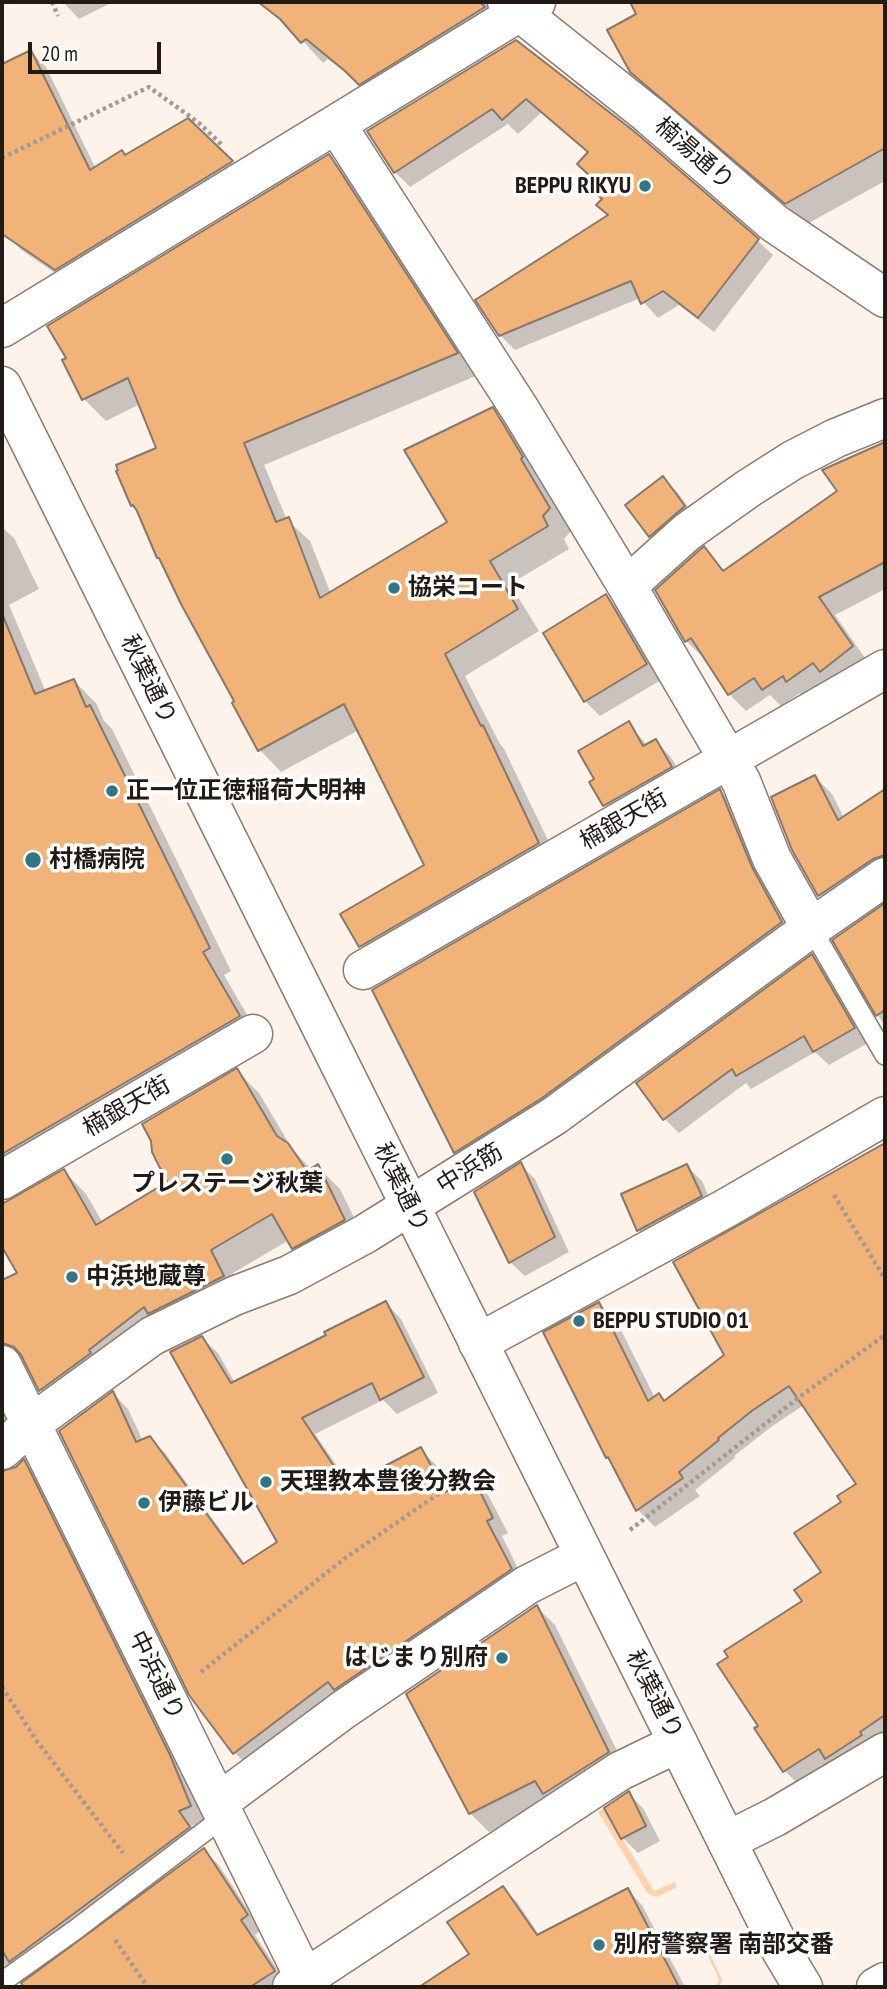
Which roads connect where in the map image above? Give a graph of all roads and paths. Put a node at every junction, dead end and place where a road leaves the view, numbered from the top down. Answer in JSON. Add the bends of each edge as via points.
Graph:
{"nodes":[{"id":1,"x":52,"y":2,"type":"edge"},
{"id":2,"x":521,"y":5,"type":"edge"},
{"id":3,"x":58,"y":16,"type":"dead end"},
{"id":4,"x":336,"y":124,"type":"junction"},
{"id":5,"x":231,"y":155,"type":"dead end"},
{"id":6,"x":2,"y":158,"type":"edge"},
{"id":7,"x":885,"y":298,"type":"edge"},
{"id":8,"x":2,"y":328,"type":"edge"},
{"id":9,"x":2,"y":386,"type":"edge"},
{"id":10,"x":885,"y":418,"type":"edge"},
{"id":11,"x":627,"y":586,"type":"junction"},
{"id":12,"x":885,"y":669,"type":"edge"},
{"id":13,"x":728,"y":760,"type":"junction"},
{"id":14,"x":885,"y":877,"type":"edge"},
{"id":15,"x":811,"y":928,"type":"junction"},
{"id":16,"x":363,"y":970,"type":"dead end"},
{"id":17,"x":253,"y":1034,"type":"dead end"},
{"id":18,"x":885,"y":1055,"type":"edge"},
{"id":19,"x":885,"y":1116,"type":"edge"},
{"id":20,"x":812,"y":1159,"type":"junction"},
{"id":21,"x":2,"y":1180,"type":"edge"},
{"id":22,"x":410,"y":1207,"type":"junction"},
{"id":23,"x":885,"y":1279,"type":"edge"},
{"id":24,"x":885,"y":1335,"type":"edge"},
{"id":25,"x":478,"y":1343,"type":"junction"},
{"id":26,"x":2,"y":1365,"type":"edge"},
{"id":27,"x":31,"y":1424,"type":"junction"},
{"id":28,"x":2,"y":1450,"type":"edge"},
{"id":29,"x":482,"y":1469,"type":"dead end"},
{"id":30,"x":630,"y":1530,"type":"dead end"},
{"id":31,"x":584,"y":1556,"type":"junction"},
{"id":32,"x":2,"y":1687,"type":"edge"},
{"id":33,"x":165,"y":1696,"type":"junction"},
{"id":34,"x":678,"y":1743,"type":"junction"},
{"id":35,"x":885,"y":1752,"type":"edge"},
{"id":36,"x":221,"y":1810,"type":"junction"},
{"id":37,"x":727,"y":1841,"type":"junction"},
{"id":38,"x":143,"y":1878,"type":"junction"},
{"id":39,"x":97,"y":1913,"type":"junction"},
{"id":40,"x":2,"y":1982,"type":"edge"},
{"id":41,"x":885,"y":1982,"type":"edge"},
{"id":42,"x":302,"y":1984,"type":"edge"},
{"id":43,"x":148,"y":1987,"type":"edge"},
{"id":44,"x":803,"y":1987,"type":"edge"},
{"id":45,"x":876,"y":1987,"type":"edge"}],
"edges":[{"from":1,"to":3,"type":"path"},
{"from":2,"to":4,"type":"main road"},
{"from":2,"to":7,"type":"main road","name":"楠湯通り","via":[[774,223]]},
{"from":4,"to":8,"type":"main road"},
{"from":4,"to":11,"type":"main road","via":[[521,411]]},
{"from":5,"to":6,"type":"path","via":[[200,123],[149,87]]},
{"from":9,"to":22,"type":"main road","name":"秋葉通り"},
{"from":10,"to":11,"type":"main road","via":[[815,449],[748,488],[687,531]]},
{"from":11,"to":13,"type":"main road"},
{"from":12,"to":13,"type":"main road","name":"楠銀天街"},
{"from":13,"to":15,"type":"main road","via":[[772,859]]},
{"from":13,"to":16,"type":"main road","name":"楠銀天街"},
{"from":14,"to":15,"type":"main road","name":"中浜筋"},
{"from":15,"to":18,"type":"lane"},
{"from":15,"to":22,"type":"main road","name":"中浜筋","via":[[554,1116]]},
{"from":17,"to":21,"type":"main road","name":"楠銀天街"},
{"from":19,"to":20,"type":"main road"},
{"from":20,"to":23,"type":"path"},
{"from":20,"to":25,"type":"main road"},
{"from":22,"to":25,"type":"main road","name":"秋葉通り"},
{"from":22,"to":27,"type":"main road","name":"中浜筋","via":[[289,1275],[152,1336]]},
{"from":24,"to":30,"type":"path"},
{"from":25,"to":31,"type":"main road","name":"秋葉通り"},
{"from":26,"to":27,"type":"main road","name":"中浜通り"},
{"from":27,"to":28,"type":"main road","name":"中浜筋"},
{"from":27,"to":33,"type":"main road","name":"中浜通り"},
{"from":29,"to":33,"type":"path","via":[[344,1559],[213,1665]]},
{"from":31,"to":34,"type":"main road","name":"秋葉通り"},
{"from":31,"to":36,"type":"main road","via":[[527,1585],[343,1710]]},
{"from":32,"to":38,"type":"path","via":[[36,1740]]},
{"from":33,"to":36,"type":"main road","name":"中浜通り"},
{"from":34,"to":37,"type":"main road","name":"秋葉通り"},
{"from":34,"to":42,"type":"main road","via":[[620,1772]]},
{"from":35,"to":37,"type":"main road"},
{"from":36,"to":38,"type":"lane"},
{"from":36,"to":42,"type":"main road","name":"中浜通り"},
{"from":37,"to":44,"type":"main road","name":"秋葉通り"},
{"from":38,"to":39,"type":"lane"},
{"from":39,"to":40,"type":"lane"},
{"from":39,"to":43,"type":"path"},
{"from":41,"to":45,"type":"main road"}]}
